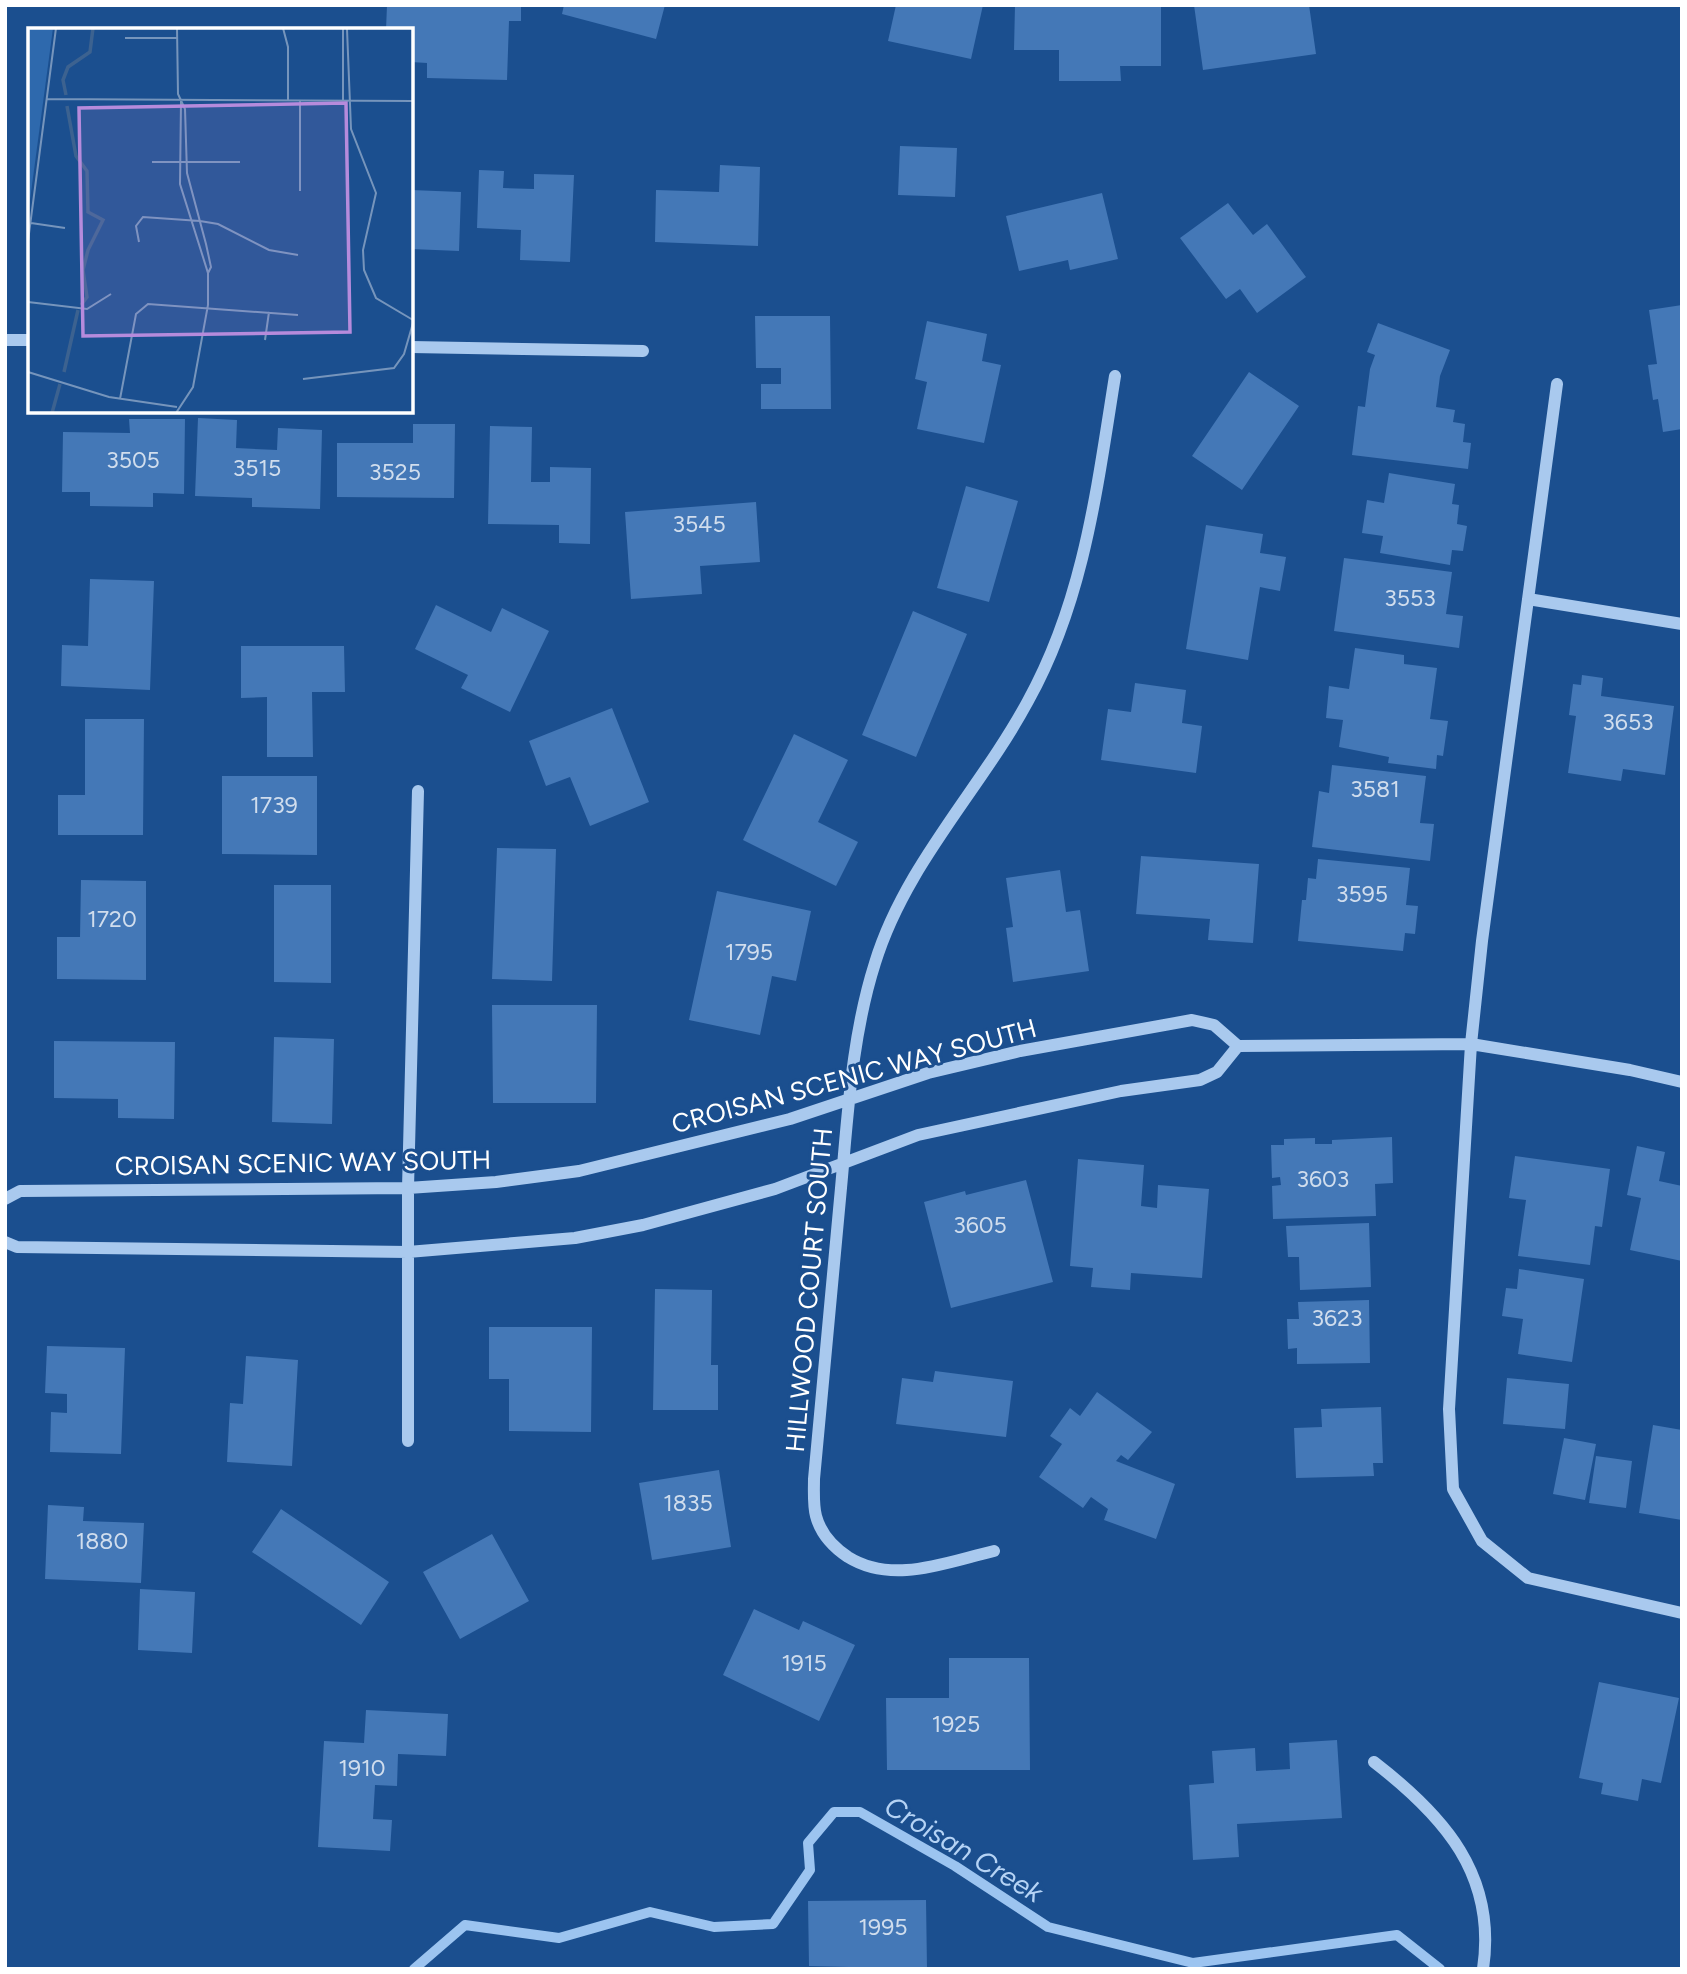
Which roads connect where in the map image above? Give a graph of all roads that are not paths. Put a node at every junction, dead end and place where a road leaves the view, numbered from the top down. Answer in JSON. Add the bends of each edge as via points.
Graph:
{"nodes":[{"id":1,"x":5,"y":340,"type":"edge"},
{"id":2,"x":28,"y":340,"type":"edge"},
{"id":3,"x":413,"y":347,"type":"edge"},
{"id":4,"x":643,"y":351,"type":"dead end"},
{"id":5,"x":1115,"y":376,"type":"dead end"},
{"id":6,"x":1557,"y":384,"type":"dead end"},
{"id":7,"x":1528,"y":599,"type":"junction"},
{"id":8,"x":1682,"y":624,"type":"edge"},
{"id":9,"x":418,"y":791,"type":"dead end"},
{"id":10,"x":1471,"y":1044,"type":"junction"},
{"id":11,"x":1238,"y":1046,"type":"junction"},
{"id":12,"x":1682,"y":1082,"type":"edge"},
{"id":13,"x":850,"y":1098,"type":"junction"},
{"id":14,"x":843,"y":1163,"type":"junction"},
{"id":15,"x":408,"y":1188,"type":"junction"},
{"id":16,"x":5,"y":1199,"type":"edge"},
{"id":17,"x":5,"y":1242,"type":"edge"},
{"id":18,"x":408,"y":1252,"type":"junction"},
{"id":19,"x":408,"y":1441,"type":"dead end"},
{"id":20,"x":994,"y":1551,"type":"dead end"},
{"id":21,"x":1682,"y":1613,"type":"edge"},
{"id":22,"x":1374,"y":1762,"type":"dead end"},
{"id":23,"x":1483,"y":1969,"type":"edge"}],
"edges":[{"from":1,"to":2,"type":"street"},
{"from":3,"to":4,"type":"street"},
{"from":5,"to":13,"type":"street","name":"HILLWOOD COURT SOUTH","via":[[1076,591],[1028,703],[912,880],[875,960],[860,1017]]},
{"from":6,"to":7,"type":"street"},
{"from":7,"to":8,"type":"street"},
{"from":7,"to":10,"type":"street"},
{"from":9,"to":15,"type":"street"},
{"from":10,"to":11,"type":"street"},
{"from":10,"to":12,"type":"street"},
{"from":10,"to":21,"type":"street","via":[[1449,1409],[1453,1489],[1482,1541],[1528,1578]]},
{"from":11,"to":13,"type":"street","name":"CROISAN SCENIC WAY SOUTH","via":[[1213,1025],[1192,1020],[1020,1051]]},
{"from":11,"to":14,"type":"street","via":[[1217,1072],[1200,1080],[980,1119],[918,1135]]},
{"from":13,"to":14,"type":"street","name":"HILLWOOD COURT SOUTH"},
{"from":13,"to":15,"type":"street","name":"CROISAN SCENIC WAY SOUTH","via":[[790,1119],[579,1171]]},
{"from":14,"to":18,"type":"street","via":[[775,1189],[643,1226],[575,1238]]},
{"from":14,"to":20,"type":"street","name":"HILLWOOD COURT SOUTH","via":[[814,1479],[815,1514],[834,1548],[881,1571],[898,1572]]},
{"from":15,"to":16,"type":"street","name":"CROISAN SCENIC WAY SOUTH","via":[[20,1191]]},
{"from":15,"to":18,"type":"street"},
{"from":17,"to":18,"type":"street","via":[[18,1247]]},
{"from":18,"to":19,"type":"street"},
{"from":22,"to":23,"type":"street","via":[[1414,1796],[1453,1839],[1474,1873],[1488,1939]]}]}
